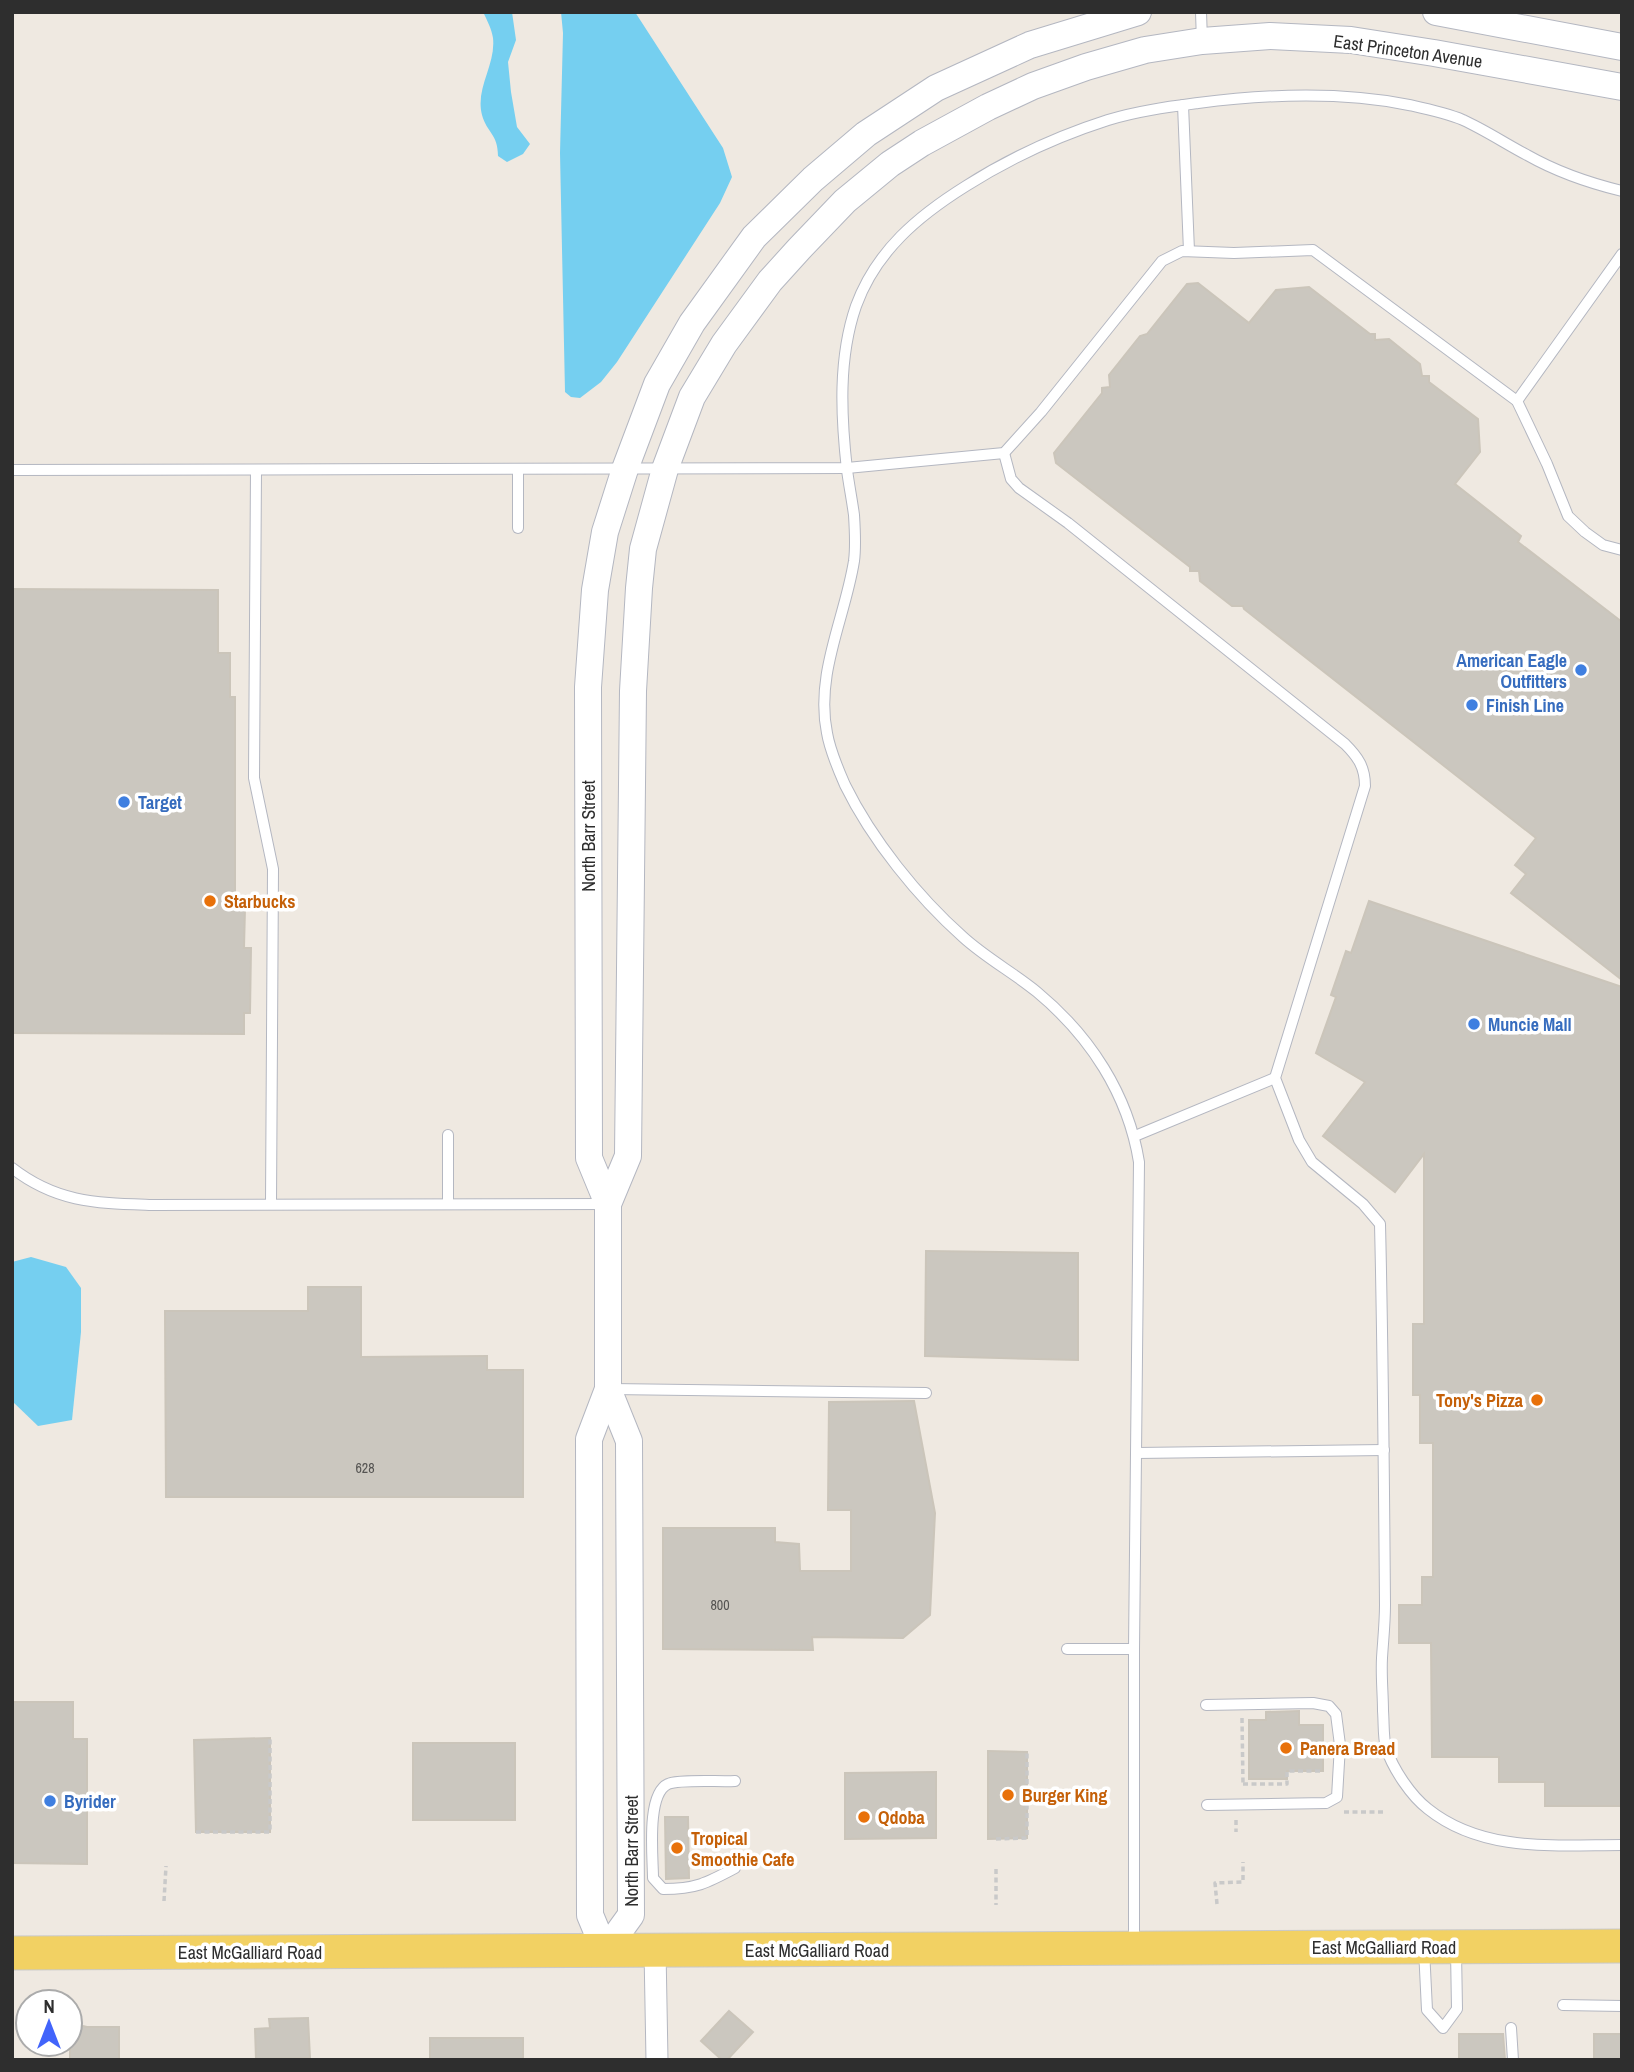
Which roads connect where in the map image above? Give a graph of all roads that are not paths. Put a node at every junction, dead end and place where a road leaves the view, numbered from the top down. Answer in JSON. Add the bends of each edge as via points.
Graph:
{"nodes":[{"id":1,"x":1138,"y":12,"type":"edge"},
{"id":2,"x":1200,"y":12,"type":"edge"},
{"id":3,"x":1436,"y":12,"type":"edge"},
{"id":4,"x":1202,"y":41,"type":"junction"},
{"id":5,"x":1622,"y":47,"type":"edge"},
{"id":6,"x":1622,"y":88,"type":"edge"},
{"id":7,"x":1183,"y":105,"type":"junction"},
{"id":8,"x":1622,"y":191,"type":"edge"},
{"id":9,"x":1189,"y":251,"type":"junction"},
{"id":10,"x":1622,"y":254,"type":"edge"},
{"id":11,"x":1517,"y":401,"type":"junction"},
{"id":12,"x":1003,"y":453,"type":"junction"},
{"id":13,"x":847,"y":468,"type":"junction"},
{"id":14,"x":518,"y":469,"type":"junction"},
{"id":15,"x":625,"y":469,"type":"junction"},
{"id":16,"x":665,"y":469,"type":"junction"},
{"id":17,"x":12,"y":470,"type":"edge"},
{"id":18,"x":257,"y":470,"type":"junction"},
{"id":19,"x":518,"y":528,"type":"dead end"},
{"id":20,"x":1622,"y":550,"type":"edge"},
{"id":21,"x":1275,"y":1079,"type":"junction"},
{"id":22,"x":449,"y":1135,"type":"dead end"},
{"id":23,"x":1135,"y":1136,"type":"junction"},
{"id":24,"x":12,"y":1168,"type":"edge"},
{"id":25,"x":271,"y":1203,"type":"junction"},
{"id":26,"x":448,"y":1203,"type":"junction"},
{"id":27,"x":608,"y":1203,"type":"junction"},
{"id":28,"x":608,"y":1389,"type":"junction"},
{"id":29,"x":926,"y":1393,"type":"dead end"},
{"id":30,"x":1384,"y":1450,"type":"junction"},
{"id":31,"x":1137,"y":1453,"type":"junction"},
{"id":32,"x":1067,"y":1649,"type":"dead end"},
{"id":33,"x":1134,"y":1649,"type":"junction"},
{"id":34,"x":1206,"y":1704,"type":"dead end"},
{"id":35,"x":735,"y":1782,"type":"dead end"},
{"id":36,"x":1207,"y":1805,"type":"dead end"},
{"id":37,"x":1622,"y":1845,"type":"edge"},
{"id":38,"x":735,"y":1868,"type":"dead end"},
{"id":39,"x":1440,"y":1946,"type":"junction"},
{"id":40,"x":1622,"y":1946,"type":"edge"},
{"id":41,"x":1134,"y":1948,"type":"junction"},
{"id":42,"x":655,"y":1950,"type":"junction"},
{"id":43,"x":606,"y":1951,"type":"junction"},
{"id":44,"x":12,"y":1953,"type":"edge"},
{"id":45,"x":1563,"y":2005,"type":"dead end"},
{"id":46,"x":1622,"y":2006,"type":"edge"},
{"id":47,"x":1511,"y":2028,"type":"dead end"},
{"id":48,"x":657,"y":2060,"type":"edge"},
{"id":49,"x":1513,"y":2060,"type":"edge"}],
"edges":[{"from":1,"to":15,"type":"street","via":[[1030,45],[936,88],[866,134],[813,179],[754,237],[692,323],[657,384]]},
{"from":2,"to":4,"type":"lane"},
{"from":3,"to":5,"type":"street"},
{"from":4,"to":6,"type":"street","name":"East Princeton Avenue","via":[[1270,36],[1351,40]]},
{"from":4,"to":16,"type":"street","name":"East Princeton Avenue","via":[[1145,50],[1033,86],[922,142],[867,182],[770,281],[724,344],[692,397]]},
{"from":7,"to":8,"type":"lane","via":[[1314,95],[1408,105],[1459,118],[1531,158]]},
{"from":7,"to":9,"type":"lane"},
{"from":7,"to":13,"type":"lane","via":[[1109,120],[1045,143],[991,171],[903,232],[884,253],[850,325],[842,377]]},
{"from":9,"to":11,"type":"lane","via":[[1313,250]]},
{"from":9,"to":12,"type":"lane","via":[[1162,261]]},
{"from":10,"to":11,"type":"lane"},
{"from":11,"to":20,"type":"lane","via":[[1568,516],[1603,545]]},
{"from":12,"to":13,"type":"lane"},
{"from":12,"to":21,"type":"lane","via":[[1011,480],[1019,488],[1345,744],[1365,771],[1365,786]]},
{"from":13,"to":16,"type":"lane"},
{"from":13,"to":23,"type":"lane","via":[[855,555],[829,662],[824,710],[836,765],[863,816],[927,902],[966,940],[1076,1027],[1119,1095]]},
{"from":14,"to":15,"type":"lane"},
{"from":14,"to":18,"type":"lane"},
{"from":14,"to":19,"type":"lane"},
{"from":15,"to":16,"type":"lane"},
{"from":15,"to":27,"type":"street","name":"North Barr Street","via":[[595,590],[588,687],[589,1158]]},
{"from":16,"to":27,"type":"street","name":"North Barr Street","via":[[643,549],[639,588],[633,691],[628,1156]]},
{"from":17,"to":18,"type":"lane"},
{"from":18,"to":25,"type":"lane","via":[[254,778],[273,869]]},
{"from":21,"to":23,"type":"lane"},
{"from":21,"to":30,"type":"lane","via":[[1312,1162],[1363,1203],[1380,1224]]},
{"from":22,"to":26,"type":"lane"},
{"from":23,"to":31,"type":"lane","via":[[1139,1162]]},
{"from":24,"to":25,"type":"lane","via":[[56,1194],[100,1203]]},
{"from":25,"to":26,"type":"lane"},
{"from":26,"to":27,"type":"lane"},
{"from":27,"to":28,"type":"street","name":"North Barr Street"},
{"from":28,"to":29,"type":"lane"},
{"from":28,"to":43,"type":"street","name":"North Barr Street","via":[[589,1439],[590,1915]]},
{"from":28,"to":43,"type":"street","name":"North Barr Street","via":[[629,1441],[631,1915]]},
{"from":30,"to":31,"type":"lane"},
{"from":30,"to":37,"type":"lane","via":[[1384,1733],[1405,1784],[1428,1809],[1463,1830],[1497,1841]]},
{"from":31,"to":33,"type":"lane"},
{"from":32,"to":33,"type":"lane"},
{"from":33,"to":41,"type":"lane"},
{"from":34,"to":36,"type":"lane","via":[[1329,1706],[1336,1714],[1340,1745],[1337,1797],[1326,1803]]},
{"from":35,"to":38,"type":"lane","via":[[671,1783],[660,1788],[654,1805],[653,1878],[663,1889],[684,1889]]},
{"from":39,"to":39,"type":"lane","via":[[1427,2010],[1443,2028],[1457,2009]]},
{"from":39,"to":40,"type":"main road","name":"East McGalliard Road"},
{"from":39,"to":41,"type":"main road","name":"East McGalliard Road"},
{"from":41,"to":42,"type":"main road","name":"East McGalliard Road"},
{"from":42,"to":43,"type":"main road","name":"East McGalliard Road"},
{"from":42,"to":48,"type":"street"},
{"from":43,"to":44,"type":"main road","name":"East McGalliard Road"},
{"from":45,"to":46,"type":"lane"},
{"from":47,"to":49,"type":"lane"}]}
